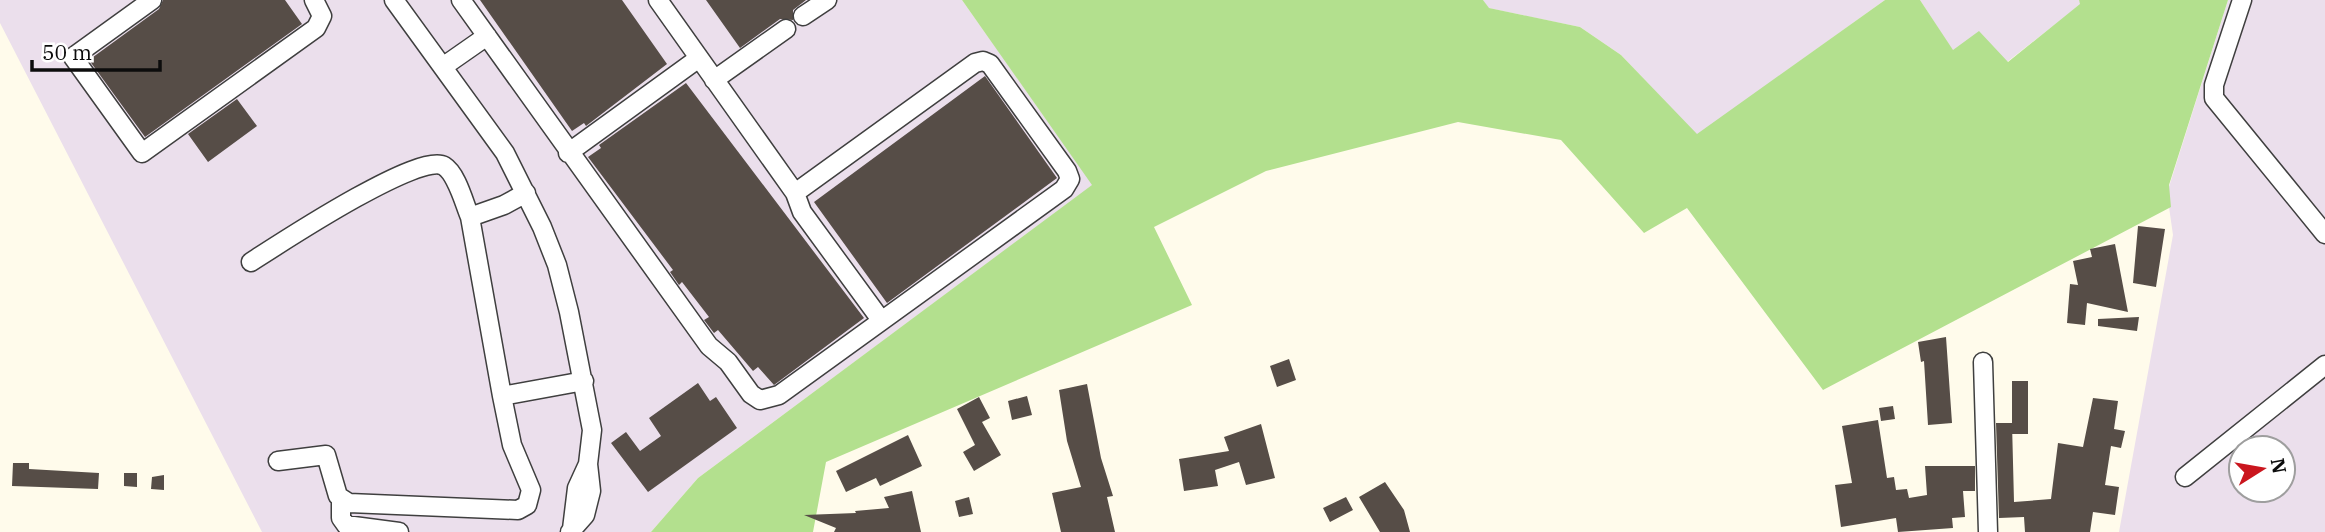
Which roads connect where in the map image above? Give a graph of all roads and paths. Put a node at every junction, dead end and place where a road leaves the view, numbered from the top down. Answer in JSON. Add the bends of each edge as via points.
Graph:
{"nodes":[{"id":1,"x":152,"y":0,"type":"edge"},
{"id":2,"x":314,"y":0,"type":"edge"},
{"id":3,"x":394,"y":0,"type":"edge"},
{"id":4,"x":461,"y":0,"type":"edge"},
{"id":5,"x":658,"y":0,"type":"edge"},
{"id":6,"x":827,"y":0,"type":"edge"},
{"id":7,"x":2242,"y":0,"type":"edge"},
{"id":8,"x":803,"y":16,"type":"dead end"},
{"id":9,"x":786,"y":29,"type":"dead end"},
{"id":10,"x":487,"y":36,"type":"junction"},
{"id":11,"x":699,"y":58,"type":"junction"},
{"id":12,"x":444,"y":66,"type":"junction"},
{"id":13,"x":714,"y":80,"type":"junction"},
{"id":14,"x":568,"y":153,"type":"junction"},
{"id":15,"x":526,"y":193,"type":"junction"},
{"id":16,"x":795,"y":193,"type":"junction"},
{"id":17,"x":470,"y":217,"type":"junction"},
{"id":18,"x":2325,"y":234,"type":"edge"},
{"id":19,"x":251,"y":262,"type":"dead end"},
{"id":20,"x":881,"y":320,"type":"junction"},
{"id":21,"x":1983,"y":362,"type":"dead end"},
{"id":22,"x":2325,"y":365,"type":"edge"},
{"id":23,"x":584,"y":381,"type":"junction"},
{"id":24,"x":502,"y":396,"type":"junction"},
{"id":25,"x":278,"y":461,"type":"dead end"},
{"id":26,"x":2185,"y":477,"type":"dead end"},
{"id":27,"x":341,"y":500,"type":"junction"},
{"id":28,"x":571,"y":531,"type":"edge"},
{"id":29,"x":399,"y":532,"type":"edge"},
{"id":30,"x":1988,"y":532,"type":"edge"}],
"edges":[{"from":1,"to":2,"type":"street","via":[[73,57],[142,153],[316,29],[322,16]]},
{"from":3,"to":12,"type":"street"},
{"from":4,"to":10,"type":"street"},
{"from":5,"to":11,"type":"street"},
{"from":6,"to":8,"type":"street"},
{"from":7,"to":18,"type":"street","via":[[2214,85],[2214,98]]},
{"from":9,"to":13,"type":"street"},
{"from":10,"to":12,"type":"street"},
{"from":10,"to":14,"type":"street"},
{"from":11,"to":13,"type":"street"},
{"from":11,"to":14,"type":"street"},
{"from":12,"to":15,"type":"street","via":[[491,131]]},
{"from":13,"to":16,"type":"street"},
{"from":14,"to":20,"type":"street","via":[[709,346],[731,365],[755,397],[766,400],[779,395]]},
{"from":15,"to":17,"type":"street"},
{"from":15,"to":23,"type":"street","via":[[557,265]]},
{"from":16,"to":20,"type":"street","via":[[802,212]]},
{"from":16,"to":20,"type":"street","via":[[983,61],[990,64],[1067,171],[1070,179],[1064,189]]},
{"from":17,"to":19,"type":"street","via":[[449,170],[431,162],[354,200]]},
{"from":17,"to":24,"type":"street"},
{"from":21,"to":30,"type":"street"},
{"from":22,"to":26,"type":"street"},
{"from":23,"to":24,"type":"street"},
{"from":23,"to":28,"type":"street","via":[[592,430]]},
{"from":24,"to":27,"type":"street","via":[[512,445],[531,490],[523,508]]},
{"from":25,"to":27,"type":"street","via":[[326,455]]},
{"from":27,"to":29,"type":"street","via":[[341,518],[346,525]]}]}
